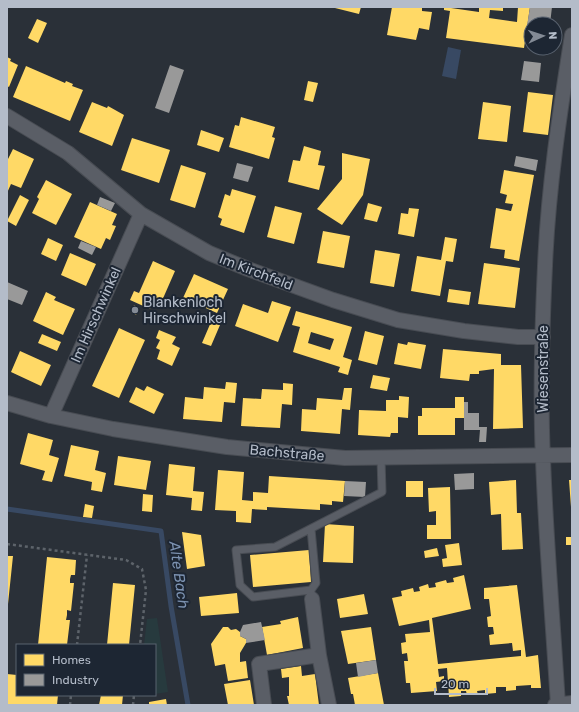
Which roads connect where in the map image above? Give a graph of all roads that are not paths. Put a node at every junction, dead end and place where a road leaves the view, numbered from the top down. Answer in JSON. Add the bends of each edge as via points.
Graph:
{"nodes":[{"id":1,"x":572,"y":35,"type":"edge"},
{"id":2,"x":7,"y":116,"type":"edge"},
{"id":3,"x":141,"y":214,"type":"junction"},
{"id":4,"x":543,"y":337,"type":"junction"},
{"id":5,"x":7,"y":403,"type":"edge"},
{"id":6,"x":51,"y":416,"type":"junction"},
{"id":7,"x":572,"y":455,"type":"edge"},
{"id":8,"x":542,"y":457,"type":"junction"},
{"id":9,"x":381,"y":458,"type":"junction"},
{"id":10,"x":311,"y":529,"type":"junction"},
{"id":11,"x":311,"y":594,"type":"junction"},
{"id":12,"x":319,"y":655,"type":"junction"},
{"id":13,"x":572,"y":703,"type":"edge"},
{"id":14,"x":264,"y":705,"type":"edge"},
{"id":15,"x":328,"y":705,"type":"edge"},
{"id":16,"x":556,"y":705,"type":"edge"}],
"edges":[{"from":1,"to":4,"type":"street","name":"Wiesenstraße","via":[[549,210]]},
{"from":2,"to":3,"type":"street","name":"Im Kirchfeld","via":[[68,154]]},
{"from":3,"to":4,"type":"street","name":"Im Kirchfeld","via":[[209,253],[279,282],[333,300],[405,321],[464,331]]},
{"from":3,"to":6,"type":"street","name":"Im Hirschwinkel"},
{"from":4,"to":8,"type":"street","name":"Wiesenstraße"},
{"from":5,"to":6,"type":"street","name":"Bachstraße"},
{"from":6,"to":9,"type":"street","name":"Bachstraße","via":[[204,445],[345,458]]},
{"from":7,"to":8,"type":"street","name":"Bachstraße"},
{"from":8,"to":9,"type":"street","name":"Bachstraße"},
{"from":8,"to":16,"type":"street","name":"Wiesenstraße"},
{"from":9,"to":10,"type":"lane","via":[[382,492]]},
{"from":10,"to":11,"type":"lane","via":[[316,583]]},
{"from":10,"to":11,"type":"lane","via":[[276,547],[236,550],[240,585],[253,597]]},
{"from":11,"to":12,"type":"street"},
{"from":12,"to":14,"type":"street","via":[[259,664]]},
{"from":12,"to":15,"type":"street"},
{"from":13,"to":16,"type":"street"}]}
